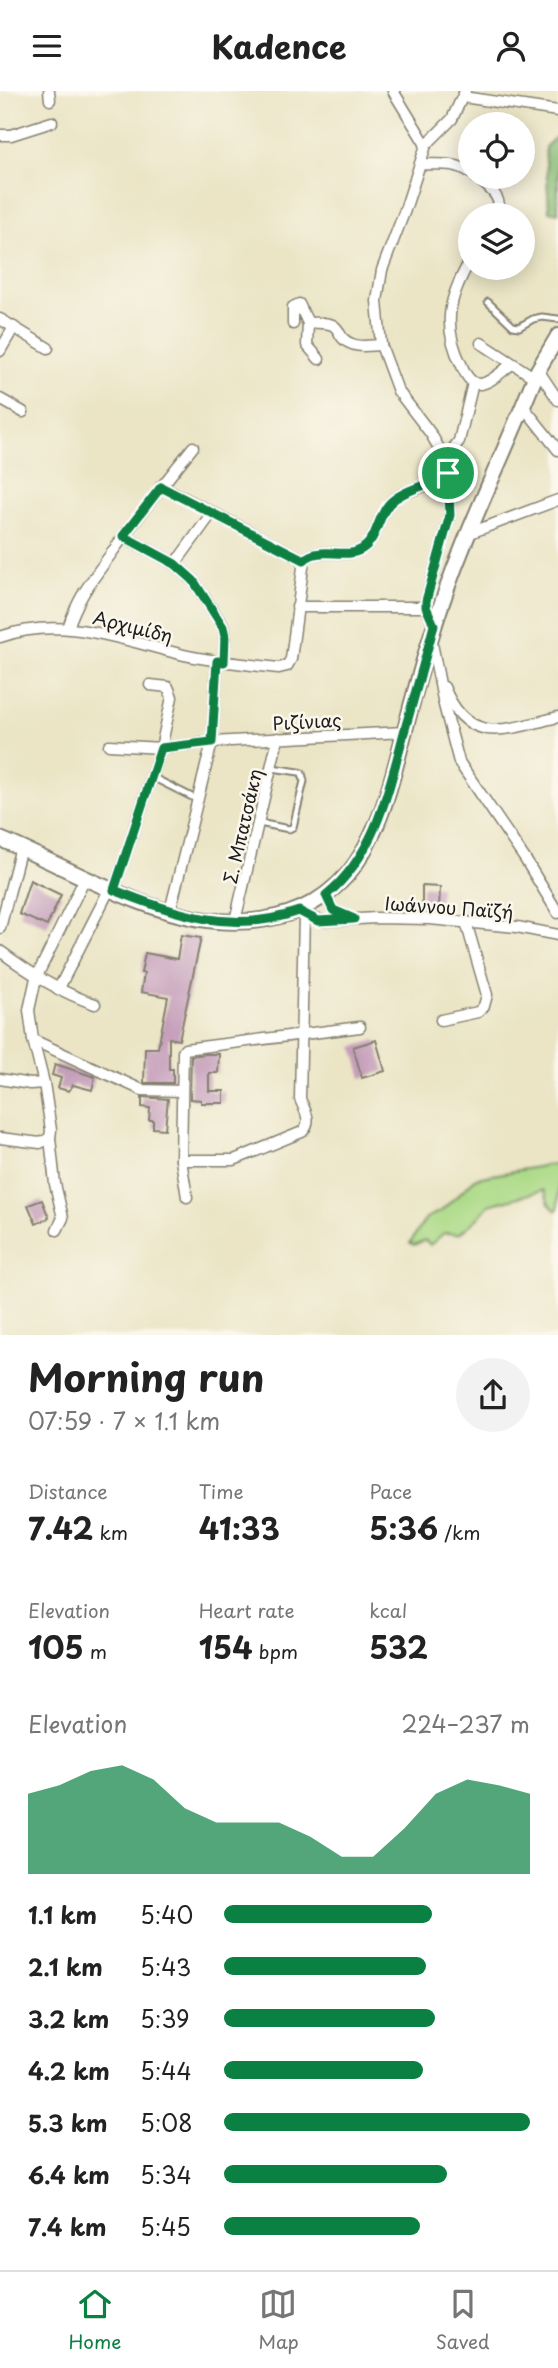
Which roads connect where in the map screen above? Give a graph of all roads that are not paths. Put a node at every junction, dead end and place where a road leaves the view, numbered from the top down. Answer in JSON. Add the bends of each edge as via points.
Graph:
{"nodes":[{"id":1,"x":393,"y":91,"type":"edge"},
{"id":2,"x":464,"y":94,"type":"edge"},
{"id":3,"x":558,"y":111,"type":"edge"},
{"id":4,"x":52,"y":123,"type":"dead end"},
{"id":5,"x":0,"y":135,"type":"edge"},
{"id":6,"x":426,"y":145,"type":"junction"},
{"id":7,"x":420,"y":164,"type":"junction"},
{"id":8,"x":458,"y":166,"type":"edge"},
{"id":9,"x":488,"y":189,"type":"edge"},
{"id":10,"x":499,"y":203,"type":"edge"},
{"id":11,"x":460,"y":280,"type":"edge"},
{"id":12,"x":488,"y":302,"type":"dead end"},
{"id":13,"x":0,"y":319,"type":"edge"},
{"id":14,"x":558,"y":319,"type":"edge"},
{"id":15,"x":308,"y":323,"type":"junction"},
{"id":16,"x":293,"y":324,"type":"dead end"},
{"id":17,"x":14,"y":327,"type":"junction"},
{"id":18,"x":556,"y":342,"type":"edge"},
{"id":19,"x":481,"y":343,"type":"dead end"},
{"id":20,"x":381,"y":345,"type":"junction"},
{"id":21,"x":48,"y":348,"type":"dead end"},
{"id":22,"x":0,"y":351,"type":"edge"},
{"id":23,"x":319,"y":359,"type":"dead end"},
{"id":24,"x":512,"y":364,"type":"junction"},
{"id":25,"x":537,"y":374,"type":"junction"},
{"id":26,"x":473,"y":383,"type":"junction"},
{"id":27,"x":0,"y":399,"type":"edge"},
{"id":28,"x":558,"y":400,"type":"edge"},
{"id":29,"x":523,"y":406,"type":"junction"},
{"id":30,"x":23,"y":412,"type":"dead end"},
{"id":31,"x":193,"y":447,"type":"dead end"},
{"id":32,"x":558,"y":450,"type":"edge"},
{"id":33,"x":445,"y":459,"type":"junction"},
{"id":34,"x":448,"y":473,"type":"junction"},
{"id":35,"x":161,"y":487,"type":"junction"},
{"id":36,"x":558,"y":500,"type":"edge"},
{"id":37,"x":212,"y":513,"type":"junction"},
{"id":38,"x":470,"y":533,"type":"junction"},
{"id":39,"x":123,"y":536,"type":"junction"},
{"id":40,"x":304,"y":560,"type":"junction"},
{"id":41,"x":175,"y":564,"type":"junction"},
{"id":42,"x":297,"y":607,"type":"junction"},
{"id":43,"x":426,"y":607,"type":"junction"},
{"id":44,"x":68,"y":628,"type":"junction"},
{"id":45,"x":433,"y":631,"type":"junction"},
{"id":46,"x":0,"y":637,"type":"edge"},
{"id":47,"x":220,"y":662,"type":"junction"},
{"id":48,"x":438,"y":670,"type":"junction"},
{"id":49,"x":150,"y":685,"type":"dead end"},
{"id":50,"x":558,"y":717,"type":"edge"},
{"id":51,"x":404,"y":731,"type":"junction"},
{"id":52,"x":278,"y":739,"type":"junction"},
{"id":53,"x":212,"y":742,"type":"junction"},
{"id":54,"x":109,"y":745,"type":"dead end"},
{"id":55,"x":161,"y":748,"type":"junction"},
{"id":56,"x":272,"y":768,"type":"junction"},
{"id":57,"x":152,"y":777,"type":"junction"},
{"id":58,"x":196,"y":799,"type":"junction"},
{"id":59,"x":260,"y":823,"type":"junction"},
{"id":60,"x":0,"y":839,"type":"edge"},
{"id":61,"x":21,"y":848,"type":"junction"},
{"id":62,"x":85,"y":878,"type":"junction"},
{"id":63,"x":112,"y":889,"type":"junction"},
{"id":64,"x":326,"y":895,"type":"junction"},
{"id":65,"x":333,"y":910,"type":"junction"},
{"id":66,"x":170,"y":912,"type":"junction"},
{"id":67,"x":301,"y":912,"type":"junction"},
{"id":68,"x":558,"y":913,"type":"edge"},
{"id":69,"x":354,"y":919,"type":"junction"},
{"id":70,"x":235,"y":921,"type":"junction"},
{"id":71,"x":328,"y":922,"type":"junction"},
{"id":72,"x":466,"y":922,"type":"junction"},
{"id":73,"x":0,"y":928,"type":"edge"},
{"id":74,"x":558,"y":935,"type":"edge"},
{"id":75,"x":0,"y":951,"type":"edge"},
{"id":76,"x":36,"y":978,"type":"junction"},
{"id":77,"x":58,"y":990,"type":"junction"},
{"id":78,"x":95,"y":1005,"type":"dead end"},
{"id":79,"x":441,"y":1020,"type":"dead end"},
{"id":80,"x":360,"y":1027,"type":"dead end"},
{"id":81,"x":301,"y":1034,"type":"junction"},
{"id":82,"x":33,"y":1040,"type":"junction"},
{"id":83,"x":0,"y":1079,"type":"edge"},
{"id":84,"x":44,"y":1083,"type":"junction"},
{"id":85,"x":182,"y":1091,"type":"junction"},
{"id":86,"x":0,"y":1138,"type":"edge"},
{"id":87,"x":50,"y":1138,"type":"junction"},
{"id":88,"x":181,"y":1160,"type":"junction"},
{"id":89,"x":187,"y":1197,"type":"dead end"},
{"id":90,"x":57,"y":1230,"type":"dead end"}],
"edges":[{"from":1,"to":6,"type":"street"},
{"from":2,"to":3,"type":"street"},
{"from":2,"to":6,"type":"street","via":[[452,119]]},
{"from":4,"to":5,"type":"street"},
{"from":6,"to":7,"type":"street"},
{"from":7,"to":8,"type":"street"},
{"from":7,"to":20,"type":"street","via":[[382,270],[377,301]]},
{"from":9,"to":10,"type":"street"},
{"from":11,"to":26,"type":"street","via":[[449,335]]},
{"from":12,"to":14,"type":"lane","via":[[513,326],[542,317]]},
{"from":13,"to":17,"type":"street"},
{"from":15,"to":16,"type":"street","via":[[296,304]]},
{"from":15,"to":20,"type":"street","via":[[332,324],[355,345]]},
{"from":15,"to":23,"type":"street","via":[[307,345]]},
{"from":17,"to":21,"type":"street"},
{"from":17,"to":22,"type":"street"},
{"from":18,"to":25,"type":"main road"},
{"from":19,"to":24,"type":"street"},
{"from":20,"to":33,"type":"street","via":[[398,391]]},
{"from":24,"to":25,"type":"street"},
{"from":24,"to":26,"type":"street","via":[[484,383]]},
{"from":25,"to":28,"type":"street"},
{"from":25,"to":29,"type":"main road"},
{"from":26,"to":33,"type":"street","via":[[459,441]]},
{"from":27,"to":30,"type":"street"},
{"from":29,"to":32,"type":"street"},
{"from":29,"to":38,"type":"main road"},
{"from":31,"to":35,"type":"street"},
{"from":33,"to":34,"type":"street"},
{"from":34,"to":40,"type":"street","via":[[391,502],[363,549],[311,554]]},
{"from":34,"to":43,"type":"street","via":[[450,515]]},
{"from":35,"to":37,"type":"street"},
{"from":35,"to":39,"type":"street"},
{"from":36,"to":38,"type":"street"},
{"from":37,"to":40,"type":"street"},
{"from":37,"to":41,"type":"street"},
{"from":38,"to":45,"type":"main road"},
{"from":39,"to":41,"type":"street"},
{"from":39,"to":44,"type":"street","via":[[76,603]]},
{"from":40,"to":42,"type":"street"},
{"from":41,"to":47,"type":"street","via":[[193,580],[223,627]]},
{"from":42,"to":43,"type":"street"},
{"from":42,"to":47,"type":"street","name":"Αρχιμίδη","via":[[287,666]]},
{"from":43,"to":45,"type":"street"},
{"from":44,"to":46,"type":"street","name":"Αρχιμίδη","via":[[32,629]]},
{"from":44,"to":47,"type":"street","name":"Αρχιμίδη","via":[[103,632]]},
{"from":45,"to":48,"type":"street"},
{"from":45,"to":51,"type":"main road"},
{"from":47,"to":53,"type":"street"},
{"from":48,"to":50,"type":"street","via":[[462,716],[483,729],[502,730]]},
{"from":48,"to":68,"type":"street","via":[[459,762]]},
{"from":49,"to":55,"type":"street","via":[[171,690]]},
{"from":51,"to":52,"type":"street","name":"Ριζίνιας"},
{"from":51,"to":64,"type":"main road","via":[[370,839],[347,874]]},
{"from":52,"to":53,"type":"street","name":"Ριζίνιας"},
{"from":52,"to":56,"type":"street","name":"Σ. Μπατσάκη"},
{"from":53,"to":55,"type":"street","name":"Ριζίνιας"},
{"from":53,"to":58,"type":"street"},
{"from":54,"to":55,"type":"street","name":"Ριζίνιας"},
{"from":55,"to":57,"type":"street"},
{"from":56,"to":59,"type":"street","name":"Σ. Μπατσάκη"},
{"from":56,"to":59,"type":"lane","via":[[299,772],[304,781],[292,827]]},
{"from":57,"to":58,"type":"lane"},
{"from":57,"to":63,"type":"street"},
{"from":58,"to":66,"type":"street"},
{"from":59,"to":70,"type":"street","name":"Σ. Μπατσάκη"},
{"from":60,"to":61,"type":"main road"},
{"from":61,"to":62,"type":"main road"},
{"from":61,"to":73,"type":"street"},
{"from":62,"to":63,"type":"main road"},
{"from":62,"to":76,"type":"street"},
{"from":63,"to":66,"type":"main road"},
{"from":63,"to":77,"type":"street"},
{"from":64,"to":65,"type":"street"},
{"from":64,"to":67,"type":"main road"},
{"from":65,"to":69,"type":"street"},
{"from":65,"to":71,"type":"street"},
{"from":66,"to":70,"type":"main road"},
{"from":67,"to":70,"type":"main road"},
{"from":67,"to":71,"type":"street","name":"Ιωάννου Παϊζή"},
{"from":67,"to":81,"type":"street"},
{"from":69,"to":71,"type":"street","name":"Ιωάννου Παϊζή"},
{"from":69,"to":72,"type":"street","name":"Ιωάννου Παϊζή"},
{"from":72,"to":74,"type":"street","name":"Ιωάννου Παϊζή"},
{"from":72,"to":79,"type":"street","via":[[486,1002],[478,1012]]},
{"from":75,"to":76,"type":"street"},
{"from":76,"to":77,"type":"street"},
{"from":76,"to":82,"type":"street","via":[[29,1010]]},
{"from":77,"to":78,"type":"street"},
{"from":80,"to":81,"type":"street"},
{"from":81,"to":85,"type":"street","via":[[185,1049]]},
{"from":81,"to":88,"type":"street","via":[[300,1099],[309,1119],[307,1127],[234,1160]]},
{"from":82,"to":84,"type":"street"},
{"from":82,"to":85,"type":"street","via":[[142,1090]]},
{"from":83,"to":84,"type":"street"},
{"from":84,"to":87,"type":"street"},
{"from":85,"to":88,"type":"street"},
{"from":86,"to":87,"type":"street","via":[[40,1143]]},
{"from":87,"to":90,"type":"street","via":[[63,1218]]},
{"from":88,"to":89,"type":"street"}]}
